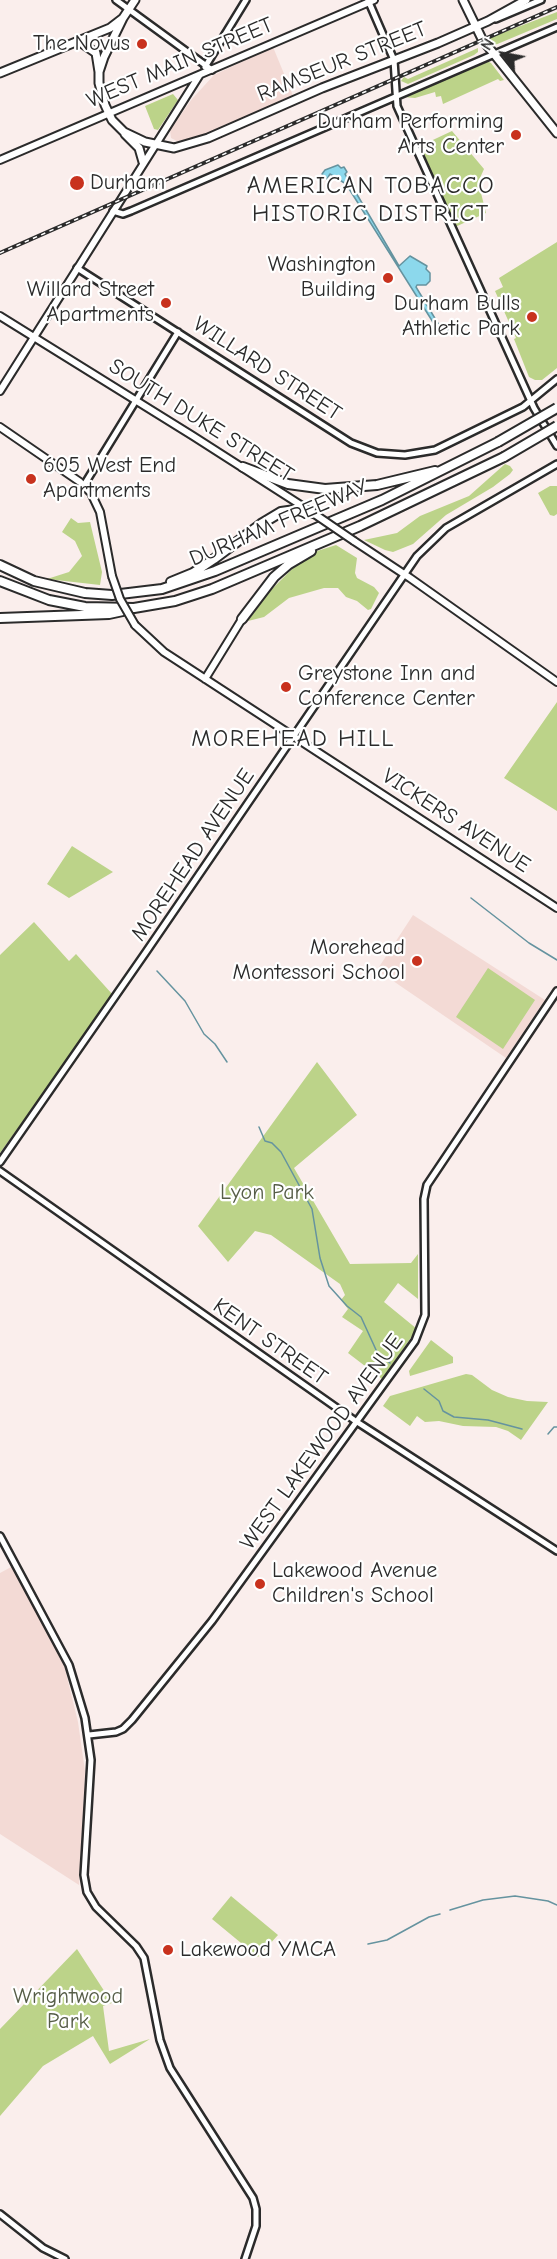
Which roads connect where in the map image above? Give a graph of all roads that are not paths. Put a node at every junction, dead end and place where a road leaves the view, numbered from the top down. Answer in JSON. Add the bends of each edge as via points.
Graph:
{"nodes":[{"id":1,"x":116,"y":0,"type":"edge"},
{"id":2,"x":135,"y":0,"type":"edge"},
{"id":3,"x":246,"y":0,"type":"edge"},
{"id":4,"x":463,"y":0,"type":"edge"},
{"id":5,"x":526,"y":0,"type":"edge"},
{"id":6,"x":541,"y":0,"type":"edge"},
{"id":7,"x":371,"y":1,"type":"edge"},
{"id":8,"x":128,"y":10,"type":"junction"},
{"id":9,"x":123,"y":18,"type":"junction"},
{"id":10,"x":488,"y":21,"type":"junction"},
{"id":11,"x":475,"y":27,"type":"junction"},
{"id":12,"x":557,"y":27,"type":"edge"},
{"id":13,"x":80,"y":42,"type":"junction"},
{"id":14,"x":493,"y":54,"type":"junction"},
{"id":15,"x":394,"y":60,"type":"junction"},
{"id":16,"x":205,"y":65,"type":"junction"},
{"id":17,"x":212,"y":70,"type":"junction"},
{"id":18,"x":99,"y":72,"type":"junction"},
{"id":19,"x":0,"y":73,"type":"edge"},
{"id":20,"x":199,"y":76,"type":"junction"},
{"id":21,"x":395,"y":96,"type":"junction"},
{"id":22,"x":108,"y":113,"type":"junction"},
{"id":23,"x":124,"y":132,"type":"junction"},
{"id":24,"x":557,"y":133,"type":"edge"},
{"id":25,"x":155,"y":145,"type":"junction"},
{"id":26,"x":0,"y":160,"type":"edge"},
{"id":27,"x":143,"y":162,"type":"junction"},
{"id":28,"x":113,"y":211,"type":"junction"},
{"id":29,"x":77,"y":268,"type":"junction"},
{"id":30,"x":0,"y":316,"type":"edge"},
{"id":31,"x":177,"y":332,"type":"junction"},
{"id":32,"x":34,"y":337,"type":"junction"},
{"id":33,"x":557,"y":379,"type":"edge"},
{"id":34,"x":0,"y":391,"type":"edge"},
{"id":35,"x":135,"y":400,"type":"junction"},
{"id":36,"x":531,"y":401,"type":"junction"},
{"id":37,"x":557,"y":408,"type":"edge"},
{"id":38,"x":557,"y":426,"type":"edge"},
{"id":39,"x":0,"y":427,"type":"edge"},
{"id":40,"x":557,"y":446,"type":"edge"},
{"id":41,"x":465,"y":460,"type":"junction"},
{"id":42,"x":557,"y":464,"type":"edge"},
{"id":43,"x":243,"y":467,"type":"junction"},
{"id":44,"x":84,"y":485,"type":"junction"},
{"id":45,"x":313,"y":513,"type":"junction"},
{"id":46,"x":360,"y":526,"type":"junction"},
{"id":47,"x":0,"y":565,"type":"edge"},
{"id":48,"x":404,"y":574,"type":"junction"},
{"id":49,"x":0,"y":581,"type":"edge"},
{"id":50,"x":149,"y":591,"type":"junction"},
{"id":51,"x":127,"y":609,"type":"junction"},
{"id":52,"x":0,"y":618,"type":"edge"},
{"id":53,"x":242,"y":619,"type":"joint"},
{"id":54,"x":205,"y":679,"type":"junction"},
{"id":55,"x":557,"y":682,"type":"edge"},
{"id":56,"x":294,"y":736,"type":"junction"},
{"id":57,"x":557,"y":908,"type":"edge"},
{"id":58,"x":557,"y":991,"type":"edge"},
{"id":59,"x":0,"y":1162,"type":"edge"},
{"id":60,"x":0,"y":1171,"type":"edge"},
{"id":61,"x":357,"y":1422,"type":"junction"},
{"id":62,"x":0,"y":1536,"type":"edge"},
{"id":63,"x":557,"y":1551,"type":"edge"},
{"id":64,"x":89,"y":1735,"type":"junction"},
{"id":65,"x":0,"y":2214,"type":"edge"},
{"id":66,"x":65,"y":2259,"type":"edge"},
{"id":67,"x":245,"y":2259,"type":"edge"}],
"edges":[{"from":1,"to":8,"type":"street"},
{"from":2,"to":8,"type":"main road"},
{"from":3,"to":16,"type":"street"},
{"from":4,"to":11,"type":"main road"},
{"from":5,"to":10,"type":"main road"},
{"from":6,"to":10,"type":"street","name":"RAMSEUR STREET"},
{"from":7,"to":15,"type":"street"},
{"from":7,"to":17,"type":"main road","name":"WEST MAIN STREET"},
{"from":8,"to":9,"type":"main road"},
{"from":8,"to":16,"type":"street"},
{"from":9,"to":13,"type":"main road"},
{"from":9,"to":18,"type":"main road"},
{"from":10,"to":11,"type":"main road","name":"RAMSEUR STREET"},
{"from":11,"to":14,"type":"main road"},
{"from":11,"to":15,"type":"main road","name":"RAMSEUR STREET"},
{"from":12,"to":14,"type":"street"},
{"from":13,"to":18,"type":"main road","via":[[96,53]]},
{"from":13,"to":19,"type":"main road"},
{"from":14,"to":21,"type":"street"},
{"from":14,"to":24,"type":"main road"},
{"from":15,"to":21,"type":"street"},
{"from":15,"to":25,"type":"main road","name":"RAMSEUR STREET","via":[[194,143],[174,148]]},
{"from":16,"to":17,"type":"street"},
{"from":16,"to":20,"type":"street"},
{"from":17,"to":20,"type":"main road","name":"WEST MAIN STREET"},
{"from":18,"to":22,"type":"main road"},
{"from":20,"to":22,"type":"main road","name":"WEST MAIN STREET"},
{"from":20,"to":25,"type":"main road"},
{"from":21,"to":28,"type":"street","via":[[131,211]]},
{"from":21,"to":36,"type":"street"},
{"from":22,"to":23,"type":"main road"},
{"from":22,"to":26,"type":"main road","name":"WEST MAIN STREET"},
{"from":23,"to":25,"type":"main road"},
{"from":23,"to":27,"type":"main road","via":[[139,148]]},
{"from":25,"to":27,"type":"main road"},
{"from":27,"to":28,"type":"main road"},
{"from":28,"to":29,"type":"main road"},
{"from":29,"to":31,"type":"street","name":"WILLARD STREET"},
{"from":29,"to":32,"type":"main road"},
{"from":30,"to":32,"type":"main road","name":"SOUTH DUKE STREET"},
{"from":31,"to":35,"type":"street"},
{"from":31,"to":36,"type":"street","name":"WILLARD STREET","via":[[360,447],[385,454],[435,450]]},
{"from":32,"to":34,"type":"main road"},
{"from":32,"to":35,"type":"main road","name":"SOUTH DUKE STREET"},
{"from":33,"to":36,"type":"street","name":"WILLARD STREET"},
{"from":35,"to":43,"type":"main road","name":"SOUTH DUKE STREET"},
{"from":35,"to":44,"type":"street"},
{"from":36,"to":40,"type":"street"},
{"from":37,"to":41,"type":"highway","name":"DURHAM FREEWAY","bridge":true},
{"from":38,"to":46,"type":"highway","name":"DURHAM FREEWAY","bridge":true,"via":[[504,457]]},
{"from":39,"to":44,"type":"main road"},
{"from":41,"to":43,"type":"highway","via":[[389,483],[338,490],[295,486]]},
{"from":41,"to":50,"type":"highway","name":"DURHAM FREEWAY","via":[[215,571]]},
{"from":42,"to":48,"type":"street","name":"MOREHEAD AVENUE","via":[[441,532]]},
{"from":43,"to":45,"type":"main road","name":"SOUTH DUKE STREET"},
{"from":44,"to":54,"type":"main road","name":"VICKERS AVENUE","bridge":true,"via":[[98,506],[112,576],[135,625],[157,647]]},
{"from":45,"to":48,"type":"main road","name":"SOUTH DUKE STREET","bridge":true},
{"from":45,"to":50,"type":"highway","via":[[281,512],[193,573]]},
{"from":46,"to":51,"type":"highway","name":"DURHAM FREEWAY","via":[[199,594]]},
{"from":46,"to":53,"type":"highway","via":[[288,564]]},
{"from":47,"to":50,"type":"highway","name":"DURHAM FREEWAY","via":[[34,581],[68,590],[112,595]]},
{"from":48,"to":55,"type":"main road","name":"SOUTH DUKE STREET"},
{"from":48,"to":56,"type":"street","name":"MOREHEAD AVENUE"},
{"from":49,"to":51,"type":"highway","name":"DURHAM FREEWAY","via":[[65,604]]},
{"from":51,"to":52,"type":"highway","via":[[109,614]]},
{"from":53,"to":54,"type":"main road"},
{"from":54,"to":56,"type":"main road","name":"VICKERS AVENUE"},
{"from":56,"to":57,"type":"main road","name":"VICKERS AVENUE"},
{"from":56,"to":59,"type":"street","name":"MOREHEAD AVENUE"},
{"from":58,"to":61,"type":"street","name":"WEST LAKEWOOD AVENUE","via":[[429,1182],[424,1199],[425,1305],[421,1329]]},
{"from":60,"to":61,"type":"street","name":"KENT STREET"},
{"from":61,"to":63,"type":"street","name":"KENT STREET"},
{"from":61,"to":64,"type":"street","name":"WEST LAKEWOOD AVENUE","via":[[212,1622],[132,1720],[116,1732]]},
{"from":62,"to":64,"type":"street","via":[[69,1665]]},
{"from":64,"to":67,"type":"street","via":[[91,1769],[84,1875],[87,1892],[144,1958],[161,2043],[170,2068],[253,2198],[257,2220]]},
{"from":65,"to":66,"type":"street","via":[[43,2248]]}]}
